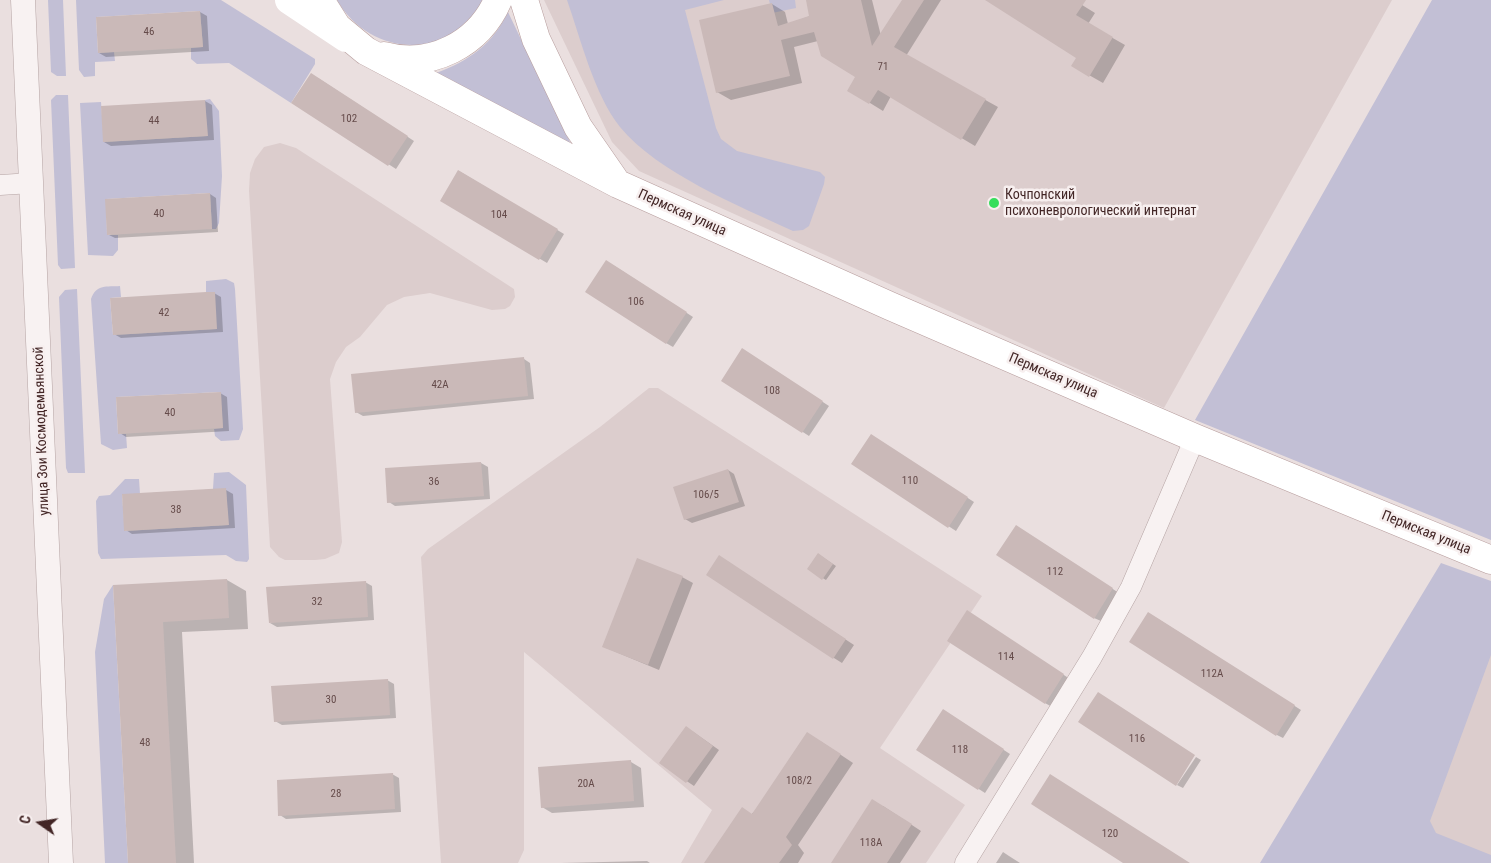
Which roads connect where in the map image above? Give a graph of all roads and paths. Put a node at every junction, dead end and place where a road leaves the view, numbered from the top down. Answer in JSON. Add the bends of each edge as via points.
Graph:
{"nodes":[{"id":1,"x":23,"y":0,"type":"edge"},
{"id":2,"x":289,"y":0,"type":"edge"},
{"id":3,"x":320,"y":0,"type":"edge"},
{"id":4,"x":498,"y":0,"type":"edge"},
{"id":5,"x":524,"y":0,"type":"edge"},
{"id":6,"x":366,"y":51,"type":"junction"},
{"id":7,"x":32,"y":183,"type":"junction"},
{"id":8,"x":618,"y":184,"type":"junction"},
{"id":9,"x":0,"y":185,"type":"edge"},
{"id":10,"x":1195,"y":438,"type":"junction"},
{"id":11,"x":1491,"y":560,"type":"edge"},
{"id":12,"x":61,"y":863,"type":"edge"},
{"id":13,"x":965,"y":863,"type":"edge"}],
"edges":[{"from":1,"to":7,"type":"street","name":"улица Зои Космодемьянской"},
{"from":2,"to":6,"type":"main road"},
{"from":3,"to":6,"type":"main road","via":[[337,27]]},
{"from":4,"to":6,"type":"main road","via":[[478,30],[449,51],[407,60]]},
{"from":5,"to":8,"type":"main road","via":[[536,39],[578,127]]},
{"from":6,"to":8,"type":"main road","name":"Пермская улица"},
{"from":7,"to":9,"type":"street"},
{"from":7,"to":12,"type":"street","name":"улица Зои Космодемьянской"},
{"from":8,"to":10,"type":"main road","name":"Пермская улица"},
{"from":10,"to":11,"type":"main road","name":"Пермская улица"},
{"from":10,"to":13,"type":"street","via":[[1131,587],[1092,657]]}]}
